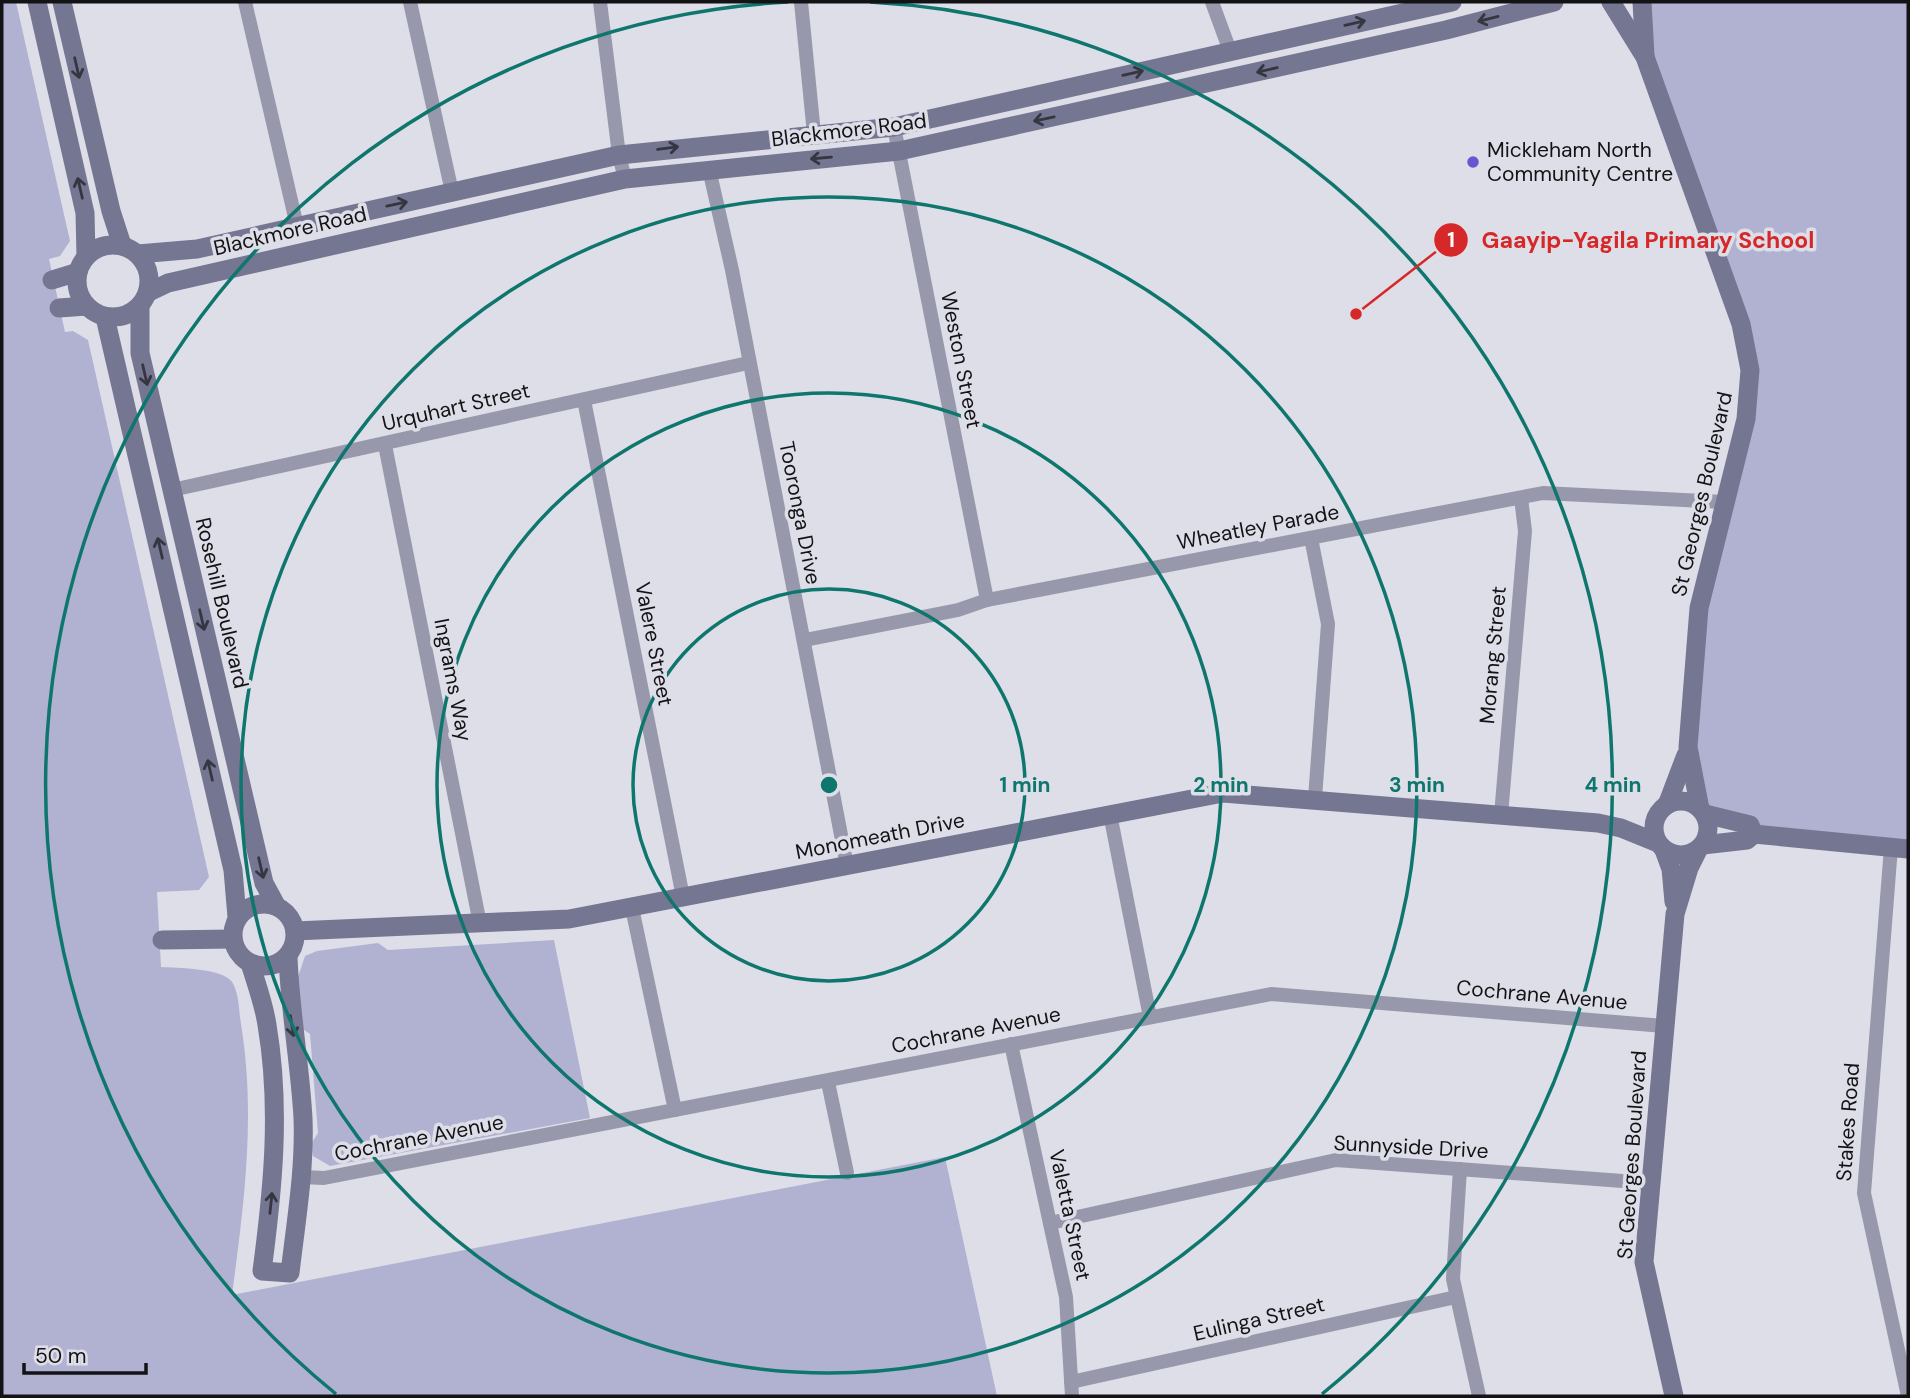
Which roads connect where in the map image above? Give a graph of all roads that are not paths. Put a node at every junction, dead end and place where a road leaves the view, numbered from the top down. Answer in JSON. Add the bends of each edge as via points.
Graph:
{"nodes":[{"id":1,"x":37,"y":2,"type":"edge"},
{"id":2,"x":62,"y":2,"type":"edge"},
{"id":3,"x":245,"y":2,"type":"edge"},
{"id":4,"x":410,"y":2,"type":"edge"},
{"id":5,"x":600,"y":2,"type":"edge"},
{"id":6,"x":801,"y":2,"type":"edge"},
{"id":7,"x":1212,"y":2,"type":"edge"},
{"id":8,"x":1452,"y":2,"type":"edge"},
{"id":9,"x":1554,"y":2,"type":"edge"},
{"id":10,"x":1611,"y":2,"type":"edge"},
{"id":11,"x":1642,"y":2,"type":"edge"},
{"id":12,"x":1411,"y":6,"type":"edge"},
{"id":13,"x":1230,"y":51,"type":"junction"},
{"id":14,"x":1645,"y":57,"type":"junction"},
{"id":15,"x":894,"y":127,"type":"junction"},
{"id":16,"x":814,"y":134,"type":"junction"},
{"id":17,"x":899,"y":151,"type":"junction"},
{"id":18,"x":619,"y":155,"type":"junction"},
{"id":19,"x":709,"y":169,"type":"junction"},
{"id":20,"x":625,"y":179,"type":"junction"},
{"id":21,"x":452,"y":192,"type":"junction"},
{"id":22,"x":297,"y":226,"type":"junction"},
{"id":23,"x":130,"y":250,"type":"junction"},
{"id":24,"x":82,"y":264,"type":"junction"},
{"id":25,"x":52,"y":280,"type":"dead end"},
{"id":26,"x":144,"y":299,"type":"junction"},
{"id":27,"x":87,"y":306,"type":"junction"},
{"id":28,"x":59,"y":308,"type":"dead end"},
{"id":29,"x":105,"y":317,"type":"junction"},
{"id":30,"x":748,"y":363,"type":"junction"},
{"id":31,"x":584,"y":400,"type":"junction"},
{"id":32,"x":384,"y":445,"type":"junction"},
{"id":33,"x":172,"y":490,"type":"junction"},
{"id":34,"x":1521,"y":498,"type":"junction"},
{"id":35,"x":1724,"y":502,"type":"junction"},
{"id":36,"x":1311,"y":538,"type":"junction"},
{"id":37,"x":987,"y":600,"type":"junction"},
{"id":38,"x":805,"y":640,"type":"junction"},
{"id":39,"x":1688,"y":747,"type":"junction"},
{"id":40,"x":1315,"y":798,"type":"junction"},
{"id":41,"x":1664,"y":808,"type":"junction"},
{"id":42,"x":1702,"y":811,"type":"junction"},
{"id":43,"x":1110,"y":814,"type":"junction"},
{"id":44,"x":1501,"y":815,"type":"junction"},
{"id":45,"x":1598,"y":823,"type":"junction"},
{"id":46,"x":1754,"y":834,"type":"junction"},
{"id":47,"x":1661,"y":847,"type":"junction"},
{"id":48,"x":1701,"y":847,"type":"junction"},
{"id":49,"x":1900,"y":848,"type":"edge"},
{"id":50,"x":848,"y":866,"type":"junction"},
{"id":51,"x":683,"y":897,"type":"junction"},
{"id":52,"x":277,"y":907,"type":"junction"},
{"id":53,"x":632,"y":908,"type":"junction"},
{"id":54,"x":1675,"y":914,"type":"junction"},
{"id":55,"x":237,"y":917,"type":"junction"},
{"id":56,"x":480,"y":924,"type":"junction"},
{"id":57,"x":295,"y":932,"type":"junction"},
{"id":58,"x":233,"y":939,"type":"junction"},
{"id":59,"x":162,"y":940,"type":"dead end"},
{"id":60,"x":288,"y":957,"type":"junction"},
{"id":61,"x":250,"y":963,"type":"junction"},
{"id":62,"x":1150,"y":1017,"type":"junction"},
{"id":63,"x":1664,"y":1026,"type":"junction"},
{"id":64,"x":1011,"y":1044,"type":"junction"},
{"id":65,"x":828,"y":1082,"type":"junction"},
{"id":66,"x":676,"y":1110,"type":"junction"},
{"id":67,"x":1460,"y":1169,"type":"junction"},
{"id":68,"x":847,"y":1172,"type":"dead end"},
{"id":69,"x":302,"y":1177,"type":"junction"},
{"id":70,"x":1650,"y":1183,"type":"junction"},
{"id":71,"x":1050,"y":1223,"type":"junction"},
{"id":72,"x":1456,"y":1297,"type":"junction"},
{"id":73,"x":1072,"y":1389,"type":"edge"},
{"id":74,"x":1479,"y":1396,"type":"edge"},
{"id":75,"x":1674,"y":1396,"type":"edge"},
{"id":76,"x":1908,"y":1396,"type":"edge"}],
"edges":[{"from":24,"to":1,"type":"street","one_way":true,"via":[[85,213]]},
{"from":2,"to":23,"type":"street","one_way":true,"via":[[111,211]]},
{"from":3,"to":22,"type":"street"},
{"from":4,"to":21,"type":"street"},
{"from":5,"to":18,"type":"street"},
{"from":6,"to":16,"type":"street"},
{"from":7,"to":13,"type":"street"},
{"from":8,"to":12,"type":"street","name":"Blackmore Road"},
{"from":9,"to":17,"type":"street","name":"Blackmore Road","one_way":true},
{"from":10,"to":14,"type":"street","name":"St Georges Boulevard"},
{"from":11,"to":14,"type":"street","name":"St Georges Boulevard"},
{"from":13,"to":12,"type":"street","name":"Blackmore Road","one_way":true},
{"from":15,"to":13,"type":"street","name":"Blackmore Road","one_way":true},
{"from":14,"to":35,"type":"street","name":"St Georges Boulevard","via":[[1746,343],[1750,389],[1746,419]]},
{"from":15,"to":16,"type":"street","name":"Blackmore Road"},
{"from":15,"to":17,"type":"street","name":"Weston Street"},
{"from":18,"to":16,"type":"street","name":"Blackmore Road","one_way":true},
{"from":17,"to":19,"type":"street","name":"Blackmore Road","one_way":true},
{"from":17,"to":37,"type":"street","name":"Weston Street"},
{"from":18,"to":20,"type":"street"},
{"from":18,"to":21,"type":"street","name":"Blackmore Road"},
{"from":19,"to":20,"type":"street","name":"Blackmore Road"},
{"from":19,"to":30,"type":"street","name":"Tooronga Drive"},
{"from":20,"to":26,"type":"street","name":"Blackmore Road","via":[[167,283]]},
{"from":22,"to":21,"type":"street","name":"Blackmore Road","one_way":true},
{"from":22,"to":23,"type":"street","name":"Blackmore Road","via":[[197,249]]},
{"from":23,"to":24,"type":"street","via":[[110,245]]},
{"from":23,"to":26,"type":"street","via":[[147,272]]},
{"from":24,"to":25,"type":"street"},
{"from":24,"to":27,"type":"street","via":[[79,285]]},
{"from":26,"to":29,"type":"street","via":[[130,313]]},
{"from":26,"to":33,"type":"street","name":"Rosehill Boulevard","one_way":true,"via":[[140,353]]},
{"from":27,"to":28,"type":"street"},
{"from":27,"to":29,"type":"street"},
{"from":55,"to":29,"type":"street","one_way":true,"via":[[231,859]]},
{"from":30,"to":31,"type":"street","name":"Urquhart Street"},
{"from":30,"to":38,"type":"street","name":"Tooronga Drive"},
{"from":31,"to":32,"type":"street","name":"Urquhart Street"},
{"from":31,"to":51,"type":"street","name":"Valere Street"},
{"from":32,"to":33,"type":"street","name":"Urquhart Street"},
{"from":32,"to":56,"type":"street","name":"Ingrams Way"},
{"from":33,"to":52,"type":"street","name":"Rosehill Boulevard","one_way":true,"via":[[264,883]]},
{"from":34,"to":35,"type":"street","name":"Wheatley Parade","via":[[1559,491]]},
{"from":34,"to":36,"type":"street","name":"Wheatley Parade"},
{"from":34,"to":44,"type":"street","name":"Morang Street","via":[[1525,531]]},
{"from":35,"to":39,"type":"street","name":"St Georges Boulevard","via":[[1699,608]]},
{"from":36,"to":37,"type":"street","name":"Wheatley Parade"},
{"from":36,"to":40,"type":"street","via":[[1328,624]]},
{"from":37,"to":38,"type":"street","name":"Wheatley Parade","via":[[958,610]]},
{"from":38,"to":50,"type":"street","name":"Tooronga Drive"},
{"from":39,"to":41,"type":"street","name":"St Georges Boulevard"},
{"from":39,"to":42,"type":"street","name":"St Georges Boulevard"},
{"from":40,"to":43,"type":"street","name":"Monomeath Drive","via":[[1223,793]]},
{"from":40,"to":44,"type":"street","name":"Monomeath Drive"},
{"from":41,"to":42,"type":"street","via":[[1684,801]]},
{"from":41,"to":45,"type":"street","name":"Monomeath Drive"},
{"from":41,"to":47,"type":"street","via":[[1654,826]]},
{"from":42,"to":46,"type":"street","via":[[1750,825]]},
{"from":42,"to":48,"type":"street","via":[[1708,825]]},
{"from":43,"to":50,"type":"street","name":"Monomeath Drive"},
{"from":43,"to":62,"type":"street"},
{"from":44,"to":45,"type":"street","name":"Monomeath Drive"},
{"from":45,"to":47,"type":"street","name":"Monomeath Drive","via":[[1622,828]]},
{"from":46,"to":48,"type":"street","via":[[1747,840]]},
{"from":46,"to":49,"type":"street"},
{"from":47,"to":48,"type":"street","via":[[1681,856]]},
{"from":47,"to":54,"type":"street","name":"St Georges Boulevard","via":[[1671,869]]},
{"from":48,"to":54,"type":"street","name":"St Georges Boulevard","via":[[1689,868]]},
{"from":49,"to":76,"type":"street","name":"Stakes Road","via":[[1864,1193]]},
{"from":50,"to":51,"type":"street","name":"Monomeath Drive"},
{"from":51,"to":53,"type":"street","name":"Monomeath Drive"},
{"from":52,"to":55,"type":"street","via":[[261,905]]},
{"from":52,"to":57,"type":"street","via":[[286,912]]},
{"from":53,"to":56,"type":"street","name":"Monomeath Drive","via":[[553,921]]},
{"from":53,"to":66,"type":"street"},
{"from":54,"to":63,"type":"street","name":"St Georges Boulevard"},
{"from":55,"to":58,"type":"street"},
{"from":56,"to":57,"type":"street","name":"Monomeath Drive"},
{"from":57,"to":60,"type":"street"},
{"from":58,"to":59,"type":"street"},
{"from":58,"to":61,"type":"street","via":[[239,956]]},
{"from":60,"to":61,"type":"street","via":[[270,965]]},
{"from":60,"to":69,"type":"street","one_way":true,"via":[[303,1120]]},
{"from":69,"to":61,"type":"street","one_way":true,"via":[[290,1273],[262,1271],[271,1201],[276,1092],[267,1022]]},
{"from":62,"to":63,"type":"street","name":"Cochrane Avenue","via":[[1282,994]]},
{"from":62,"to":64,"type":"street","name":"Cochrane Avenue"},
{"from":63,"to":70,"type":"street","name":"St Georges Boulevard"},
{"from":64,"to":65,"type":"street","name":"Cochrane Avenue"},
{"from":64,"to":71,"type":"street","name":"Valetta Street"},
{"from":65,"to":66,"type":"street","name":"Cochrane Avenue"},
{"from":65,"to":68,"type":"street"},
{"from":66,"to":69,"type":"street","name":"Cochrane Avenue","via":[[324,1178]]},
{"from":67,"to":70,"type":"street","name":"Sunnyside Drive"},
{"from":67,"to":71,"type":"street","name":"Sunnyside Drive","via":[[1336,1160]]},
{"from":67,"to":72,"type":"street","via":[[1453,1279]]},
{"from":70,"to":75,"type":"street","name":"St Georges Boulevard","via":[[1644,1262]]},
{"from":71,"to":73,"type":"street","name":"Valetta Street","via":[[1066,1297]]},
{"from":72,"to":73,"type":"street","name":"Eulinga Street"},
{"from":72,"to":74,"type":"street"}]}
